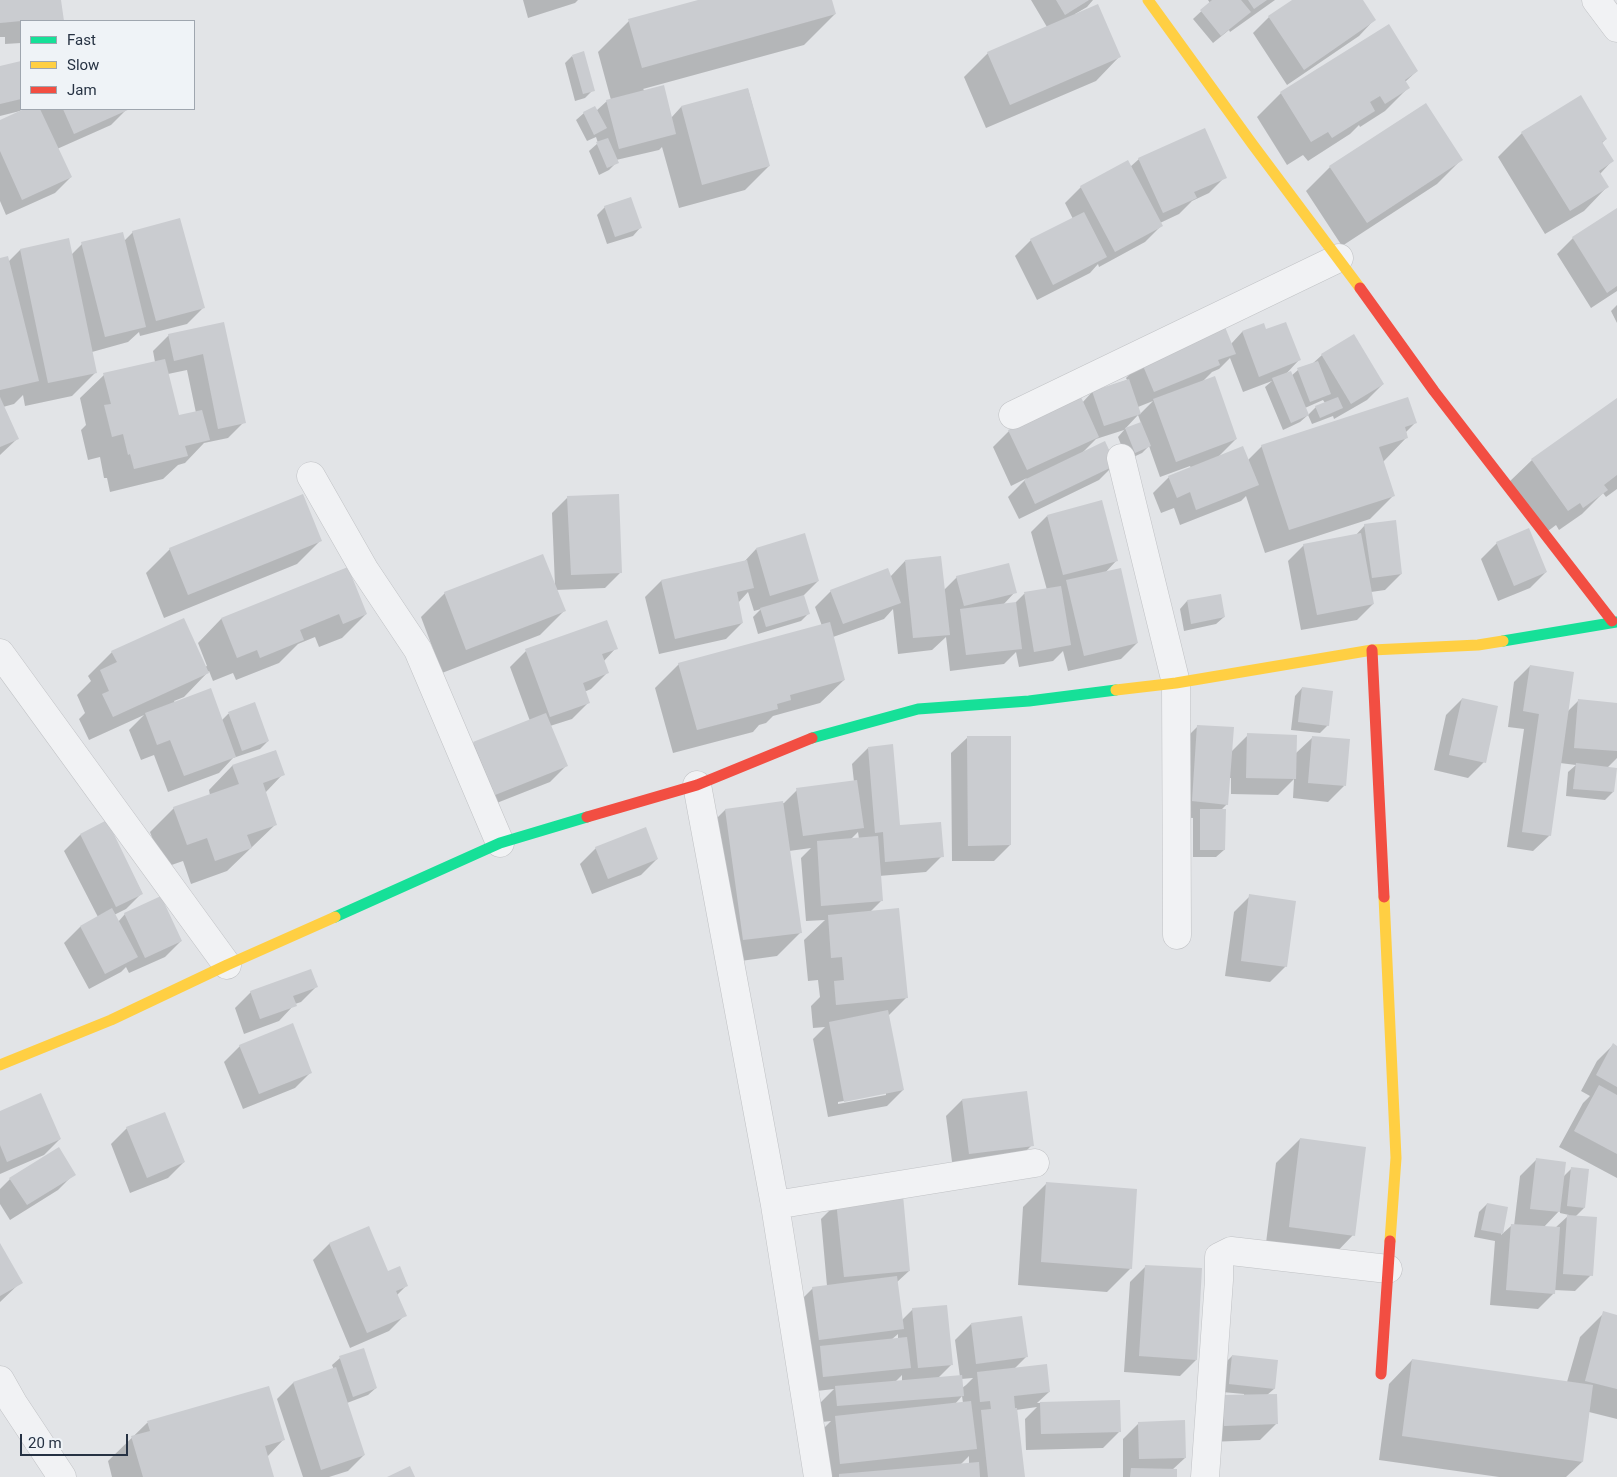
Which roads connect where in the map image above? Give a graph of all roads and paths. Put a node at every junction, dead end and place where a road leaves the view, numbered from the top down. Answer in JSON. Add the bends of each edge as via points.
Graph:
{"nodes":[{"id":1,"x":1148,"y":0,"type":"edge"},
{"id":2,"x":1596,"y":0,"type":"edge"},
{"id":3,"x":1617,"y":28,"type":"edge"},
{"id":4,"x":1339,"y":258,"type":"junction"},
{"id":5,"x":1012,"y":415,"type":"dead end"},
{"id":6,"x":1121,"y":458,"type":"dead end"},
{"id":7,"x":311,"y":476,"type":"dead end"},
{"id":8,"x":1615,"y":621,"type":"edge"},
{"id":9,"x":1372,"y":650,"type":"junction"},
{"id":10,"x":0,"y":653,"type":"edge"},
{"id":11,"x":1176,"y":683,"type":"junction"},
{"id":12,"x":697,"y":785,"type":"junction"},
{"id":13,"x":500,"y":843,"type":"junction"},
{"id":14,"x":1177,"y":935,"type":"dead end"},
{"id":15,"x":227,"y":964,"type":"junction"},
{"id":16,"x":0,"y":1065,"type":"edge"},
{"id":17,"x":1035,"y":1163,"type":"dead end"},
{"id":18,"x":775,"y":1205,"type":"junction"},
{"id":19,"x":1388,"y":1269,"type":"junction"},
{"id":20,"x":1380,"y":1374,"type":"dead end"},
{"id":21,"x":0,"y":1380,"type":"edge"},
{"id":22,"x":62,"y":1477,"type":"edge"},
{"id":23,"x":818,"y":1477,"type":"edge"},
{"id":24,"x":1205,"y":1477,"type":"edge"}],
"edges":[{"from":1,"to":4,"type":"street"},
{"from":2,"to":3,"type":"street"},
{"from":4,"to":5,"type":"street"},
{"from":4,"to":8,"type":"street","via":[[1434,391]]},
{"from":6,"to":11,"type":"street"},
{"from":7,"to":13,"type":"street","via":[[364,570],[418,650]]},
{"from":8,"to":9,"type":"street","via":[[1478,645]]},
{"from":9,"to":11,"type":"street"},
{"from":9,"to":19,"type":"street","via":[[1396,1158]]},
{"from":10,"to":15,"type":"street"},
{"from":11,"to":12,"type":"street","via":[[1029,701],[918,709],[808,738]]},
{"from":11,"to":14,"type":"street"},
{"from":12,"to":13,"type":"street"},
{"from":12,"to":18,"type":"street"},
{"from":13,"to":15,"type":"street"},
{"from":15,"to":16,"type":"street","via":[[111,1020]]},
{"from":17,"to":18,"type":"street"},
{"from":18,"to":23,"type":"street"},
{"from":19,"to":20,"type":"street"},
{"from":19,"to":24,"type":"street","via":[[1231,1251],[1219,1257]]},
{"from":21,"to":22,"type":"street"}]}
